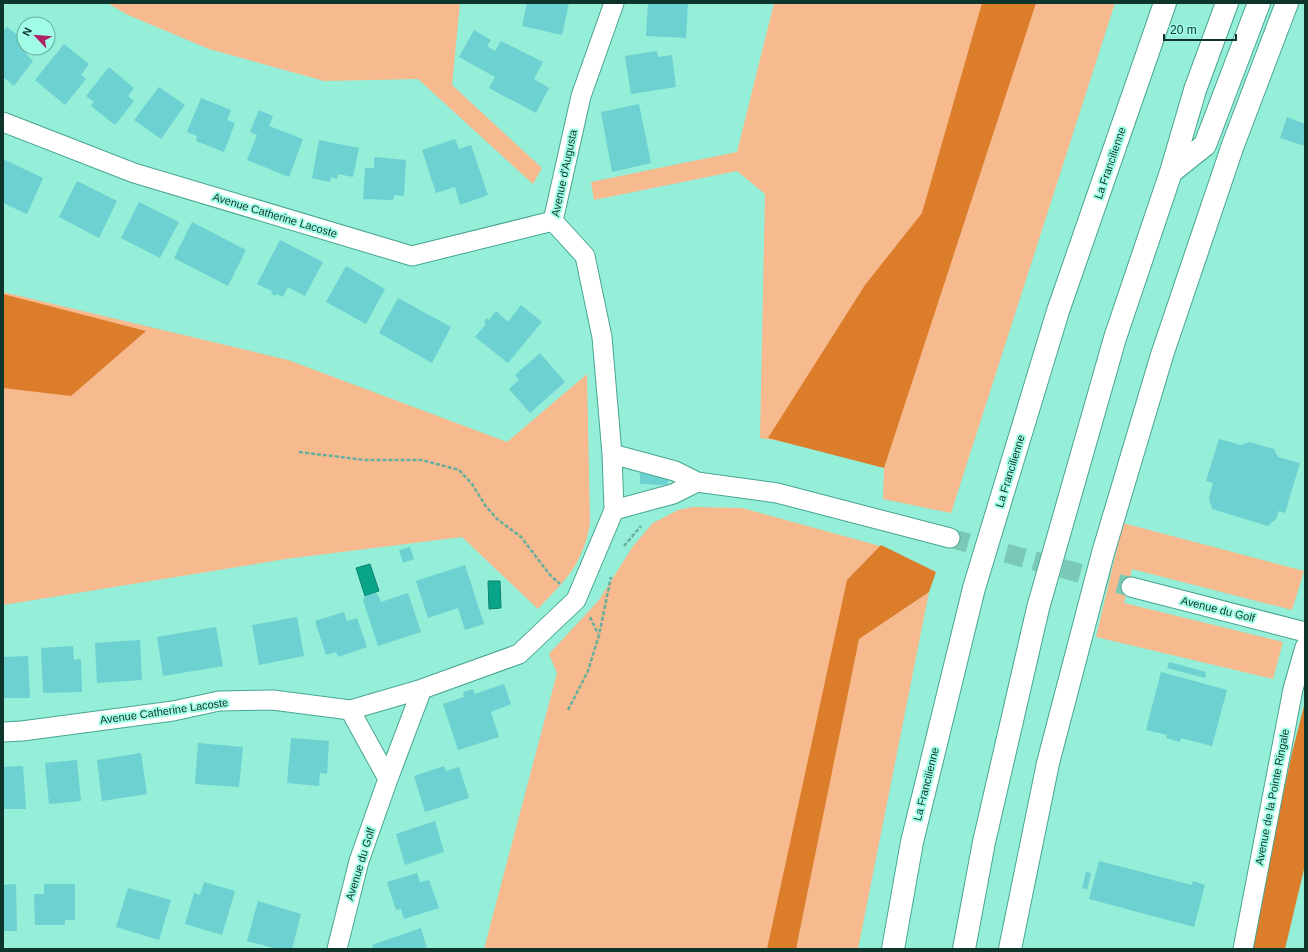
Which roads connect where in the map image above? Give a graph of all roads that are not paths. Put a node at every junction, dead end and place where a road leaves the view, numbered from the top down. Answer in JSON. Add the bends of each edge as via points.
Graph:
{"nodes":[{"id":1,"x":614,"y":3,"type":"edge"},
{"id":2,"x":1152,"y":3,"type":"edge"},
{"id":3,"x":1165,"y":3,"type":"edge"},
{"id":4,"x":1227,"y":3,"type":"edge"},
{"id":5,"x":1259,"y":3,"type":"edge"},
{"id":6,"x":1287,"y":3,"type":"edge"},
{"id":7,"x":1158,"y":25,"type":"junction"},
{"id":8,"x":3,"y":122,"type":"edge"},
{"id":9,"x":1171,"y":172,"type":"junction"},
{"id":10,"x":553,"y":221,"type":"junction"},
{"id":11,"x":612,"y":454,"type":"junction"},
{"id":12,"x":697,"y":482,"type":"junction"},
{"id":13,"x":614,"y":510,"type":"junction"},
{"id":14,"x":950,"y":538,"type":"tunnel mouth"},
{"id":15,"x":1131,"y":587,"type":"tunnel mouth"},
{"id":16,"x":1305,"y":632,"type":"edge"},
{"id":17,"x":1305,"y":647,"type":"edge"},
{"id":18,"x":422,"y":689,"type":"junction"},
{"id":19,"x":350,"y":710,"type":"junction"},
{"id":20,"x":3,"y":732,"type":"edge"},
{"id":21,"x":388,"y":779,"type":"junction"},
{"id":22,"x":337,"y":949,"type":"edge"},
{"id":23,"x":893,"y":949,"type":"edge"},
{"id":24,"x":964,"y":949,"type":"edge"},
{"id":25,"x":1010,"y":949,"type":"edge"},
{"id":26,"x":1243,"y":949,"type":"edge"}],
"edges":[{"from":1,"to":10,"type":"street","name":"Avenue d'Augusta","via":[[581,96]]},
{"from":2,"to":7,"type":"highway"},
{"from":3,"to":7,"type":"highway","name":"La Francilienne"},
{"from":4,"to":9,"type":"highway","via":[[1195,90]]},
{"from":5,"to":9,"type":"highway","via":[[1205,145]]},
{"from":6,"to":25,"type":"highway","via":[[1233,145],[1165,347],[1103,553],[1048,763]]},
{"from":7,"to":23,"type":"highway","name":"La Francilienne","via":[[1058,311],[974,588],[912,842]]},
{"from":8,"to":10,"type":"street","name":"Avenue Catherine Lacoste","via":[[134,173],[412,256]]},
{"from":9,"to":24,"type":"highway","via":[[1115,338],[1038,608],[984,842]]},
{"from":10,"to":11,"type":"street","name":"Avenue d'Augusta","via":[[585,256],[602,337]]},
{"from":11,"to":12,"type":"street","via":[[675,471]]},
{"from":11,"to":13,"type":"street","name":"Avenue d'Augusta"},
{"from":12,"to":13,"type":"street","via":[[673,494]]},
{"from":12,"to":14,"type":"street","via":[[777,493]]},
{"from":13,"to":18,"type":"street","via":[[576,600],[519,654]]},
{"from":15,"to":16,"type":"street","name":"Avenue du Golf"},
{"from":17,"to":26,"type":"street","name":"Avenue de la Pointe Ringale","via":[[1293,689]]},
{"from":18,"to":19,"type":"street"},
{"from":18,"to":21,"type":"street","name":"Avenue du Golf"},
{"from":19,"to":20,"type":"street","name":"Avenue Catherine Lacoste","via":[[273,700],[219,701],[173,711]]},
{"from":19,"to":21,"type":"street"},
{"from":21,"to":22,"type":"street","name":"Avenue du Golf","via":[[359,861]]}]}
